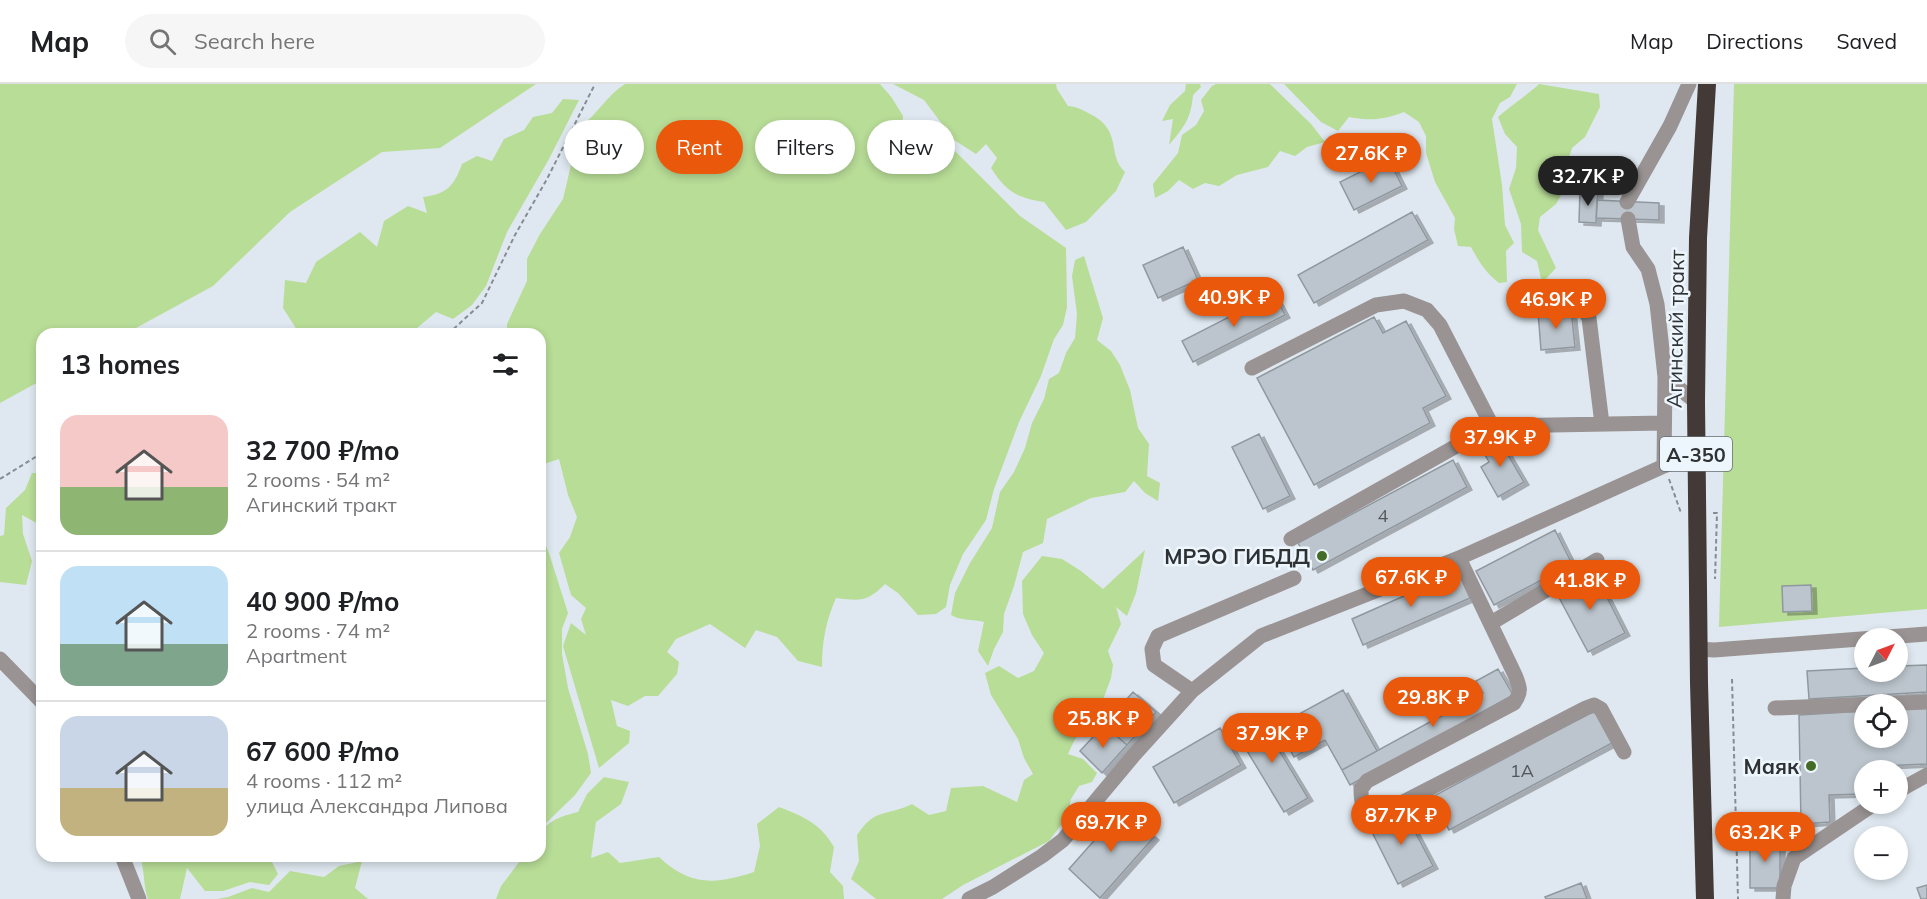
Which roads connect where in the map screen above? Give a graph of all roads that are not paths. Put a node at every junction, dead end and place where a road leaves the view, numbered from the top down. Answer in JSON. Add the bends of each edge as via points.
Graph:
{"nodes":[{"id":1,"x":1689,"y":84,"type":"edge"},
{"id":2,"x":1707,"y":84,"type":"edge"},
{"id":3,"x":1627,"y":202,"type":"dead end"},
{"id":4,"x":1629,"y":219,"type":"dead end"},
{"id":5,"x":1538,"y":287,"type":"dead end"},
{"id":6,"x":1252,"y":368,"type":"dead end"},
{"id":7,"x":1665,"y":377,"type":"junction"},
{"id":8,"x":1696,"y":402,"type":"junction"},
{"id":9,"x":1664,"y":423,"type":"junction"},
{"id":10,"x":1602,"y":424,"type":"junction"},
{"id":11,"x":1492,"y":426,"type":"junction"},
{"id":12,"x":1696,"y":454,"type":"junction"},
{"id":13,"x":1664,"y":466,"type":"junction"},
{"id":14,"x":1291,"y":538,"type":"dead end"},
{"id":15,"x":1459,"y":558,"type":"junction"},
{"id":16,"x":1597,"y":560,"type":"dead end"},
{"id":17,"x":1294,"y":578,"type":"dead end"},
{"id":18,"x":1491,"y":623,"type":"junction"},
{"id":19,"x":1927,"y":634,"type":"edge"},
{"id":20,"x":1699,"y":649,"type":"junction"},
{"id":21,"x":0,"y":659,"type":"edge"},
{"id":22,"x":1192,"y":691,"type":"junction"},
{"id":23,"x":36,"y":696,"type":"edge"},
{"id":24,"x":1927,"y":702,"type":"edge"},
{"id":25,"x":1775,"y":708,"type":"dead end"},
{"id":26,"x":1624,"y":752,"type":"dead end"},
{"id":27,"x":1927,"y":775,"type":"edge"},
{"id":28,"x":1908,"y":785,"type":"edge"},
{"id":29,"x":1859,"y":814,"type":"edge"},
{"id":30,"x":124,"y":862,"type":"edge"},
{"id":31,"x":139,"y":899,"type":"edge"},
{"id":32,"x":969,"y":899,"type":"edge"},
{"id":33,"x":1705,"y":899,"type":"edge"},
{"id":34,"x":1783,"y":899,"type":"edge"}],
"edges":[{"from":1,"to":3,"type":"street"},
{"from":2,"to":8,"type":"highway","name":"Агинский тракт","number":"А-350","via":[[1698,238]]},
{"from":4,"to":7,"type":"street","via":[[1634,247],[1648,269],[1657,304]]},
{"from":5,"to":10,"type":"street","via":[[1568,291],[1578,299],[1588,318]]},
{"from":6,"to":11,"type":"street","via":[[1376,305],[1404,301],[1427,310],[1440,325]]},
{"from":7,"to":8,"type":"street"},
{"from":7,"to":9,"type":"street"},
{"from":8,"to":12,"type":"highway","name":"Агинский тракт","number":"А-350"},
{"from":9,"to":10,"type":"street"},
{"from":9,"to":13,"type":"street"},
{"from":10,"to":11,"type":"street"},
{"from":11,"to":14,"type":"street"},
{"from":12,"to":13,"type":"street"},
{"from":12,"to":20,"type":"highway","name":"Агинский тракт","number":"А-350"},
{"from":13,"to":15,"type":"street"},
{"from":15,"to":18,"type":"street"},
{"from":15,"to":22,"type":"street","via":[[1261,636]]},
{"from":16,"to":18,"type":"street"},
{"from":17,"to":22,"type":"street","via":[[1158,636],[1152,649],[1154,665]]},
{"from":18,"to":26,"type":"street","via":[[1521,689],[1519,696],[1514,703],[1367,781],[1360,789],[1361,803],[1368,812],[1378,815],[1594,705],[1601,709]]},
{"from":19,"to":20,"type":"street"},
{"from":20,"to":33,"type":"highway","name":"Агинский тракт","number":"А-350"},
{"from":21,"to":23,"type":"street"},
{"from":22,"to":32,"type":"street","via":[[1063,840]]},
{"from":24,"to":25,"type":"street"},
{"from":27,"to":28,"type":"street"},
{"from":29,"to":34,"type":"street","via":[[1794,858]]},
{"from":30,"to":31,"type":"street"}]}
